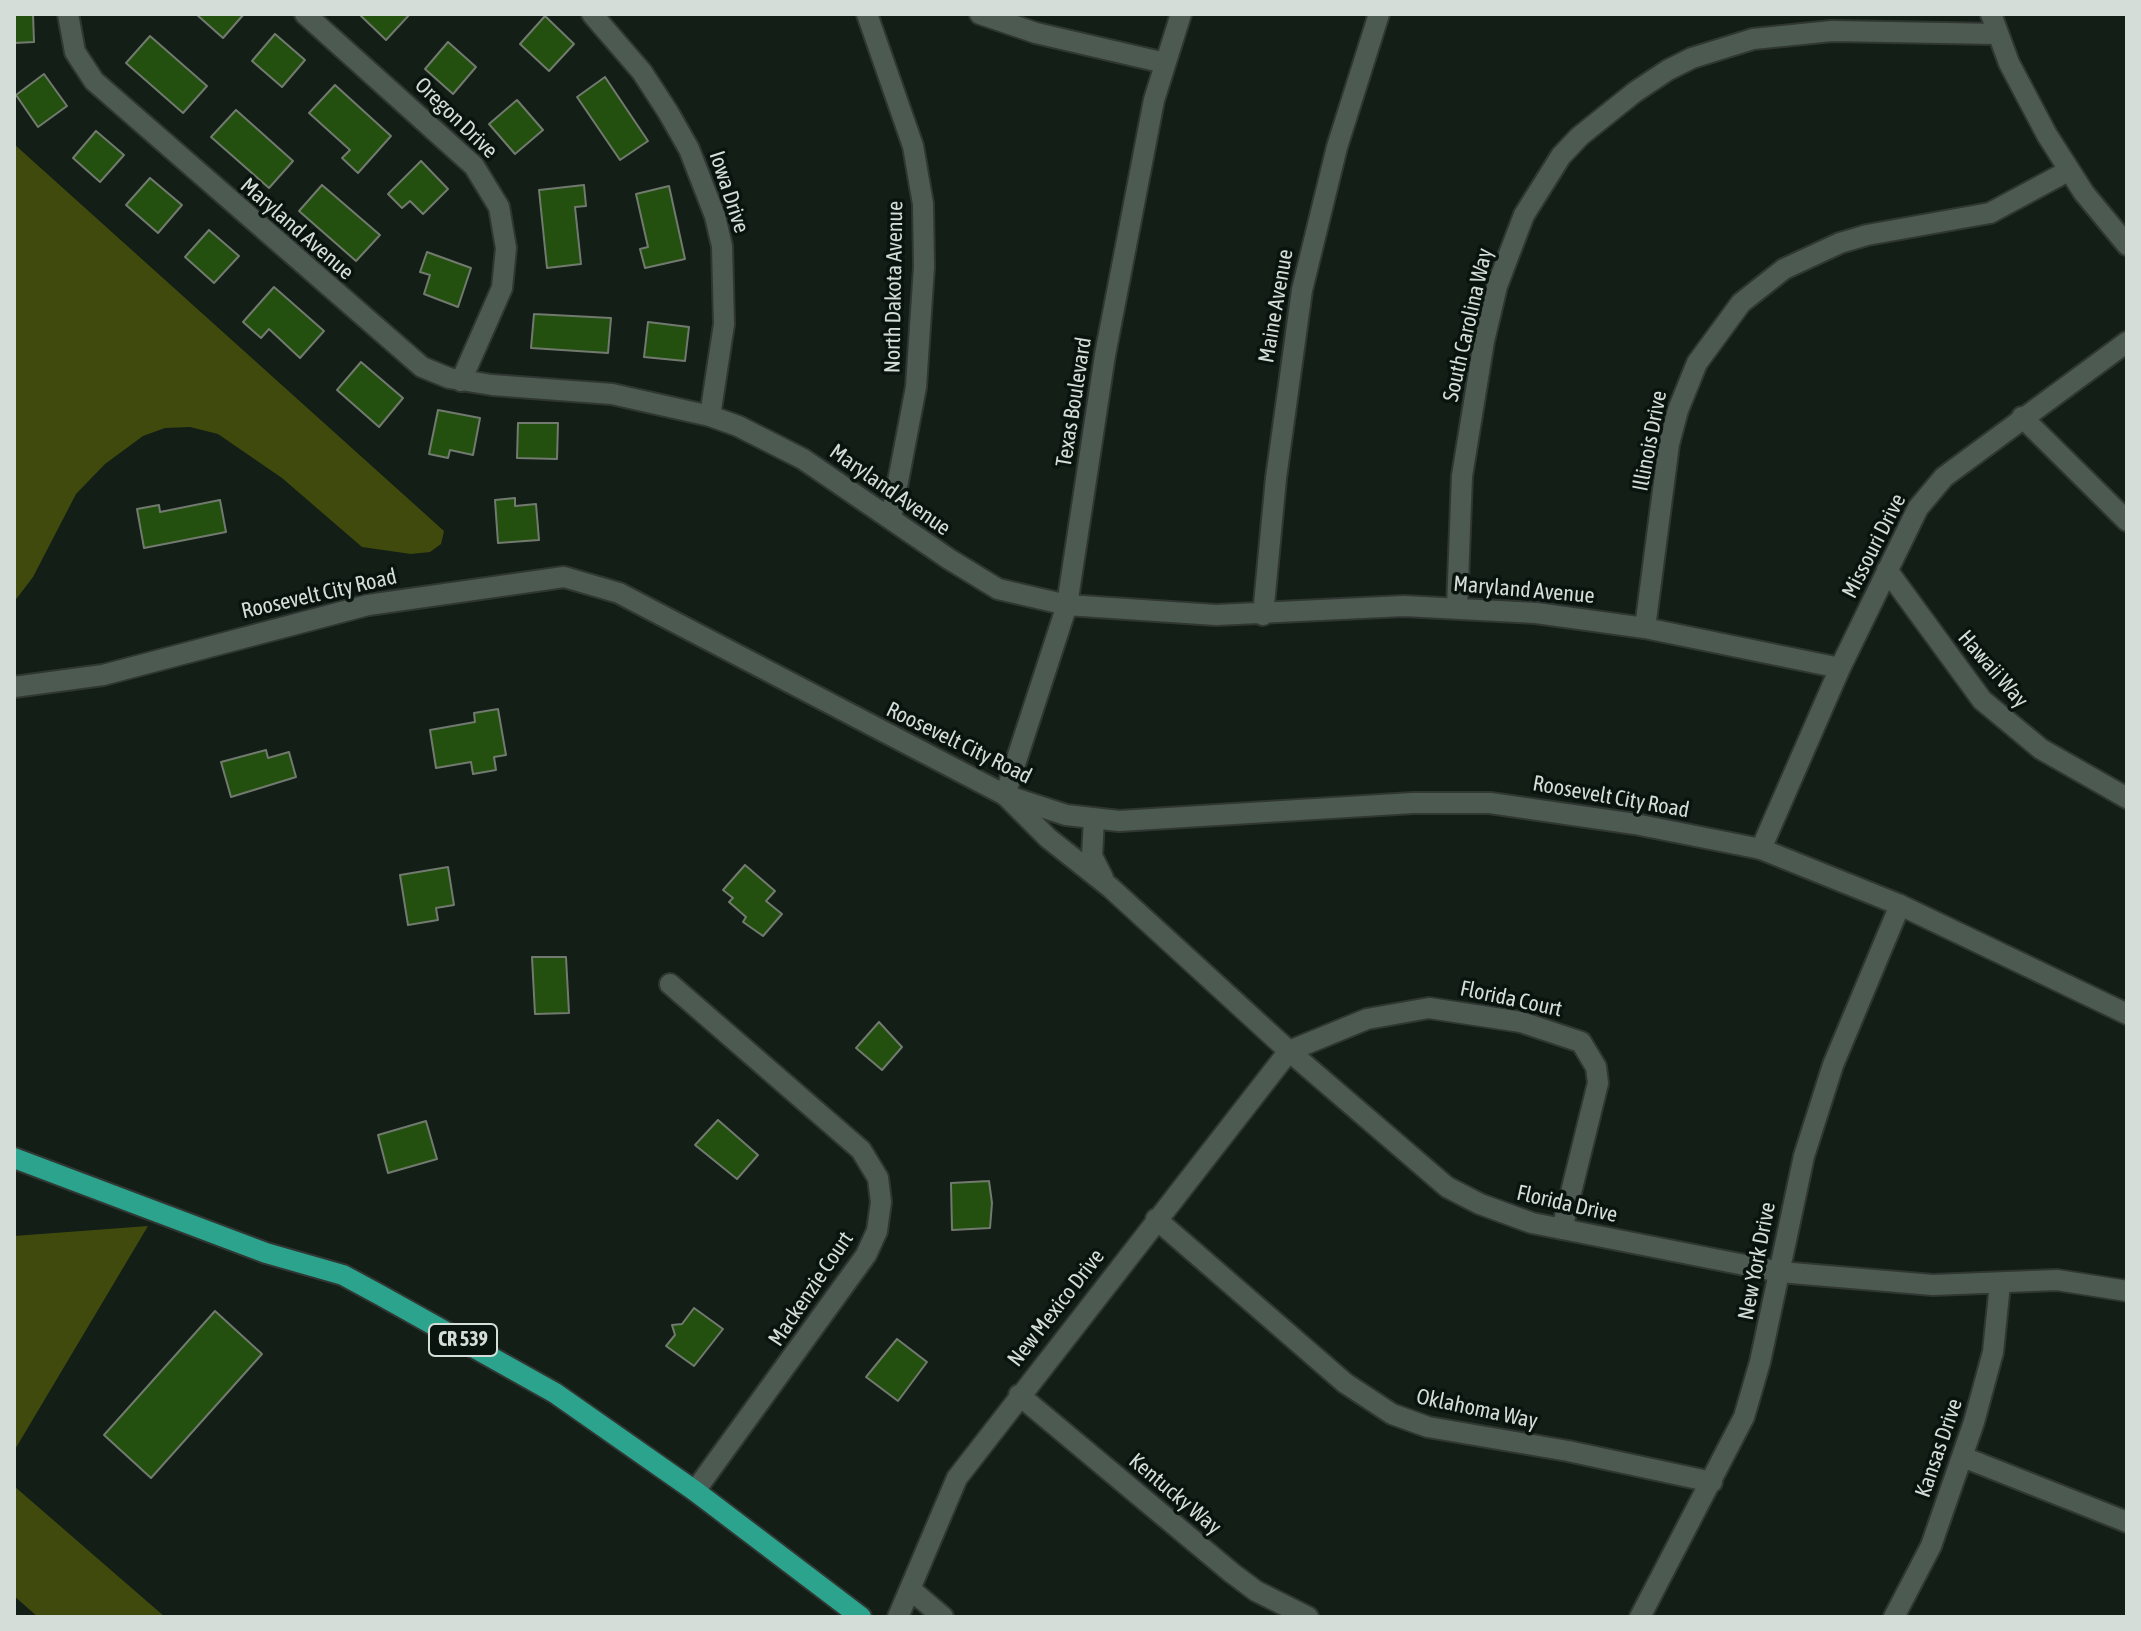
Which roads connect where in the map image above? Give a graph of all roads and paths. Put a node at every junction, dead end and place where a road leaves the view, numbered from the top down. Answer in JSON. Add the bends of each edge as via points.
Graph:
{"nodes":[{"id":1,"x":68,"y":14,"type":"edge"},
{"id":2,"x":305,"y":14,"type":"edge"},
{"id":3,"x":592,"y":14,"type":"edge"},
{"id":4,"x":867,"y":14,"type":"edge"},
{"id":5,"x":981,"y":14,"type":"edge"},
{"id":6,"x":1181,"y":14,"type":"edge"},
{"id":7,"x":1379,"y":14,"type":"edge"},
{"id":8,"x":1994,"y":24,"type":"edge"},
{"id":9,"x":1165,"y":63,"type":"junction"},
{"id":10,"x":2068,"y":171,"type":"junction"},
{"id":11,"x":2127,"y":245,"type":"edge"},
{"id":12,"x":2127,"y":342,"type":"edge"},
{"id":13,"x":461,"y":381,"type":"junction"},
{"id":14,"x":710,"y":416,"type":"junction"},
{"id":15,"x":2022,"y":417,"type":"junction"},
{"id":16,"x":891,"y":518,"type":"junction"},
{"id":17,"x":2127,"y":521,"type":"edge"},
{"id":18,"x":1887,"y":570,"type":"junction"},
{"id":19,"x":1067,"y":605,"type":"junction"},
{"id":20,"x":1457,"y":607,"type":"junction"},
{"id":21,"x":1263,"y":615,"type":"junction"},
{"id":22,"x":1645,"y":628,"type":"junction"},
{"id":23,"x":1840,"y":668,"type":"junction"},
{"id":24,"x":14,"y":687,"type":"edge"},
{"id":25,"x":1005,"y":795,"type":"junction"},
{"id":26,"x":2127,"y":798,"type":"edge"},
{"id":27,"x":1094,"y":820,"type":"junction"},
{"id":28,"x":1761,"y":849,"type":"junction"},
{"id":29,"x":1111,"y":888,"type":"junction"},
{"id":30,"x":1900,"y":905,"type":"junction"},
{"id":31,"x":670,"y":984,"type":"dead end"},
{"id":32,"x":2127,"y":1014,"type":"edge"},
{"id":33,"x":1289,"y":1051,"type":"junction"},
{"id":34,"x":14,"y":1158,"type":"edge"},
{"id":35,"x":1156,"y":1219,"type":"junction"},
{"id":36,"x":1562,"y":1229,"type":"junction"},
{"id":37,"x":1780,"y":1272,"type":"junction"},
{"id":38,"x":2000,"y":1284,"type":"junction"},
{"id":39,"x":2127,"y":1291,"type":"edge"},
{"id":40,"x":1019,"y":1395,"type":"junction"},
{"id":41,"x":1963,"y":1457,"type":"junction"},
{"id":42,"x":1712,"y":1482,"type":"junction"},
{"id":43,"x":695,"y":1491,"type":"junction"},
{"id":44,"x":2127,"y":1522,"type":"edge"},
{"id":45,"x":910,"y":1589,"type":"junction"},
{"id":46,"x":861,"y":1617,"type":"edge"},
{"id":47,"x":898,"y":1617,"type":"edge"},
{"id":48,"x":943,"y":1617,"type":"edge"},
{"id":49,"x":1308,"y":1617,"type":"edge"},
{"id":50,"x":1640,"y":1617,"type":"edge"},
{"id":51,"x":1894,"y":1617,"type":"edge"}],
"edges":[{"from":1,"to":13,"type":"street","name":"Maryland Avenue","via":[[75,52],[115,101],[405,355],[436,374]]},
{"from":2,"to":13,"type":"street","name":"Oregon Drive","via":[[474,166],[499,207],[506,248],[502,288]]},
{"from":3,"to":14,"type":"street","name":"Iowa Drive","via":[[668,112],[715,216],[722,248],[724,324]]},
{"from":4,"to":16,"type":"street","name":"North Dakota Avenue","via":[[913,146],[923,204],[916,387]]},
{"from":5,"to":9,"type":"street","via":[[1036,33]]},
{"from":6,"to":9,"type":"street","name":"Texas Boulevard"},
{"from":7,"to":21,"type":"street","name":"Maine Avenue","via":[[1337,147],[1302,290]]},
{"from":8,"to":10,"type":"street","via":[[2026,98]]},
{"from":8,"to":20,"type":"street","name":"South Carolina Way","via":[[1753,39],[1668,70],[1561,156],[1524,215],[1497,286],[1462,476]]},
{"from":9,"to":19,"type":"street","name":"Texas Boulevard","via":[[1105,355]]},
{"from":10,"to":11,"type":"street"},
{"from":10,"to":22,"type":"street","name":"Illinois Drive","via":[[1990,213],[1840,243],[1784,269],[1741,303],[1697,363],[1678,410]]},
{"from":12,"to":15,"type":"street","name":"Missouri Drive"},
{"from":13,"to":14,"type":"street","name":"Maryland Avenue","via":[[580,389]]},
{"from":14,"to":16,"type":"street","name":"Maryland Avenue","via":[[803,459]]},
{"from":15,"to":17,"type":"street"},
{"from":15,"to":18,"type":"street","name":"Missouri Drive","via":[[1934,488]]},
{"from":16,"to":19,"type":"street","name":"Maryland Avenue","via":[[998,589]]},
{"from":18,"to":23,"type":"street","name":"Missouri Drive"},
{"from":18,"to":26,"type":"street","name":"Hawaii Way","via":[[1982,700],[2041,749]]},
{"from":19,"to":21,"type":"street","name":"Maryland Avenue"},
{"from":19,"to":25,"type":"street","name":"Texas Boulevard"},
{"from":20,"to":21,"type":"street","name":"Maryland Avenue"},
{"from":20,"to":22,"type":"street","name":"Maryland Avenue"},
{"from":22,"to":23,"type":"street","name":"Maryland Avenue"},
{"from":23,"to":28,"type":"street","name":"Missouri Drive"},
{"from":24,"to":25,"type":"street","name":"Roosevelt City Road","via":[[103,675],[368,605],[564,577],[619,593]]},
{"from":25,"to":27,"type":"street","name":"Roosevelt City Road"},
{"from":25,"to":29,"type":"street","name":"Florida Drive"},
{"from":27,"to":28,"type":"street","name":"Roosevelt City Road","via":[[1490,803]]},
{"from":27,"to":29,"type":"street","name":"Florida Drive","via":[[1092,856]]},
{"from":28,"to":30,"type":"street","name":"Roosevelt City Road"},
{"from":29,"to":33,"type":"street","name":"Florida Drive"},
{"from":30,"to":32,"type":"street","name":"Roosevelt City Road"},
{"from":30,"to":37,"type":"street","name":"New York Drive","via":[[1822,1100],[1800,1170]]},
{"from":31,"to":43,"type":"street","name":"Mackenzie Court","via":[[861,1150],[878,1178],[881,1202],[877,1231],[866,1255]]},
{"from":33,"to":35,"type":"street","name":"New Mexico Drive"},
{"from":33,"to":36,"type":"street","name":"Florida Drive","via":[[1447,1187],[1505,1215]]},
{"from":33,"to":36,"type":"street","name":"Florida Court","via":[[1367,1019],[1429,1008],[1521,1022],[1581,1042],[1596,1067],[1598,1083]]},
{"from":34,"to":43,"type":"main road","number":"CR 539","via":[[266,1253],[343,1275],[515,1368]]},
{"from":35,"to":40,"type":"street","name":"New Mexico Drive"},
{"from":35,"to":42,"type":"street","name":"Oklahoma Way","via":[[1345,1383],[1392,1414],[1428,1427]]},
{"from":36,"to":37,"type":"street","name":"Florida Drive"},
{"from":37,"to":38,"type":"street","name":"Florida Drive","via":[[1933,1285]]},
{"from":37,"to":42,"type":"street","name":"New York Drive","via":[[1753,1390]]},
{"from":38,"to":39,"type":"street","name":"Florida Drive","via":[[2057,1280]]},
{"from":38,"to":41,"type":"street","name":"Kansas Drive","via":[[1993,1352]]},
{"from":40,"to":45,"type":"street","name":"New Mexico Drive","via":[[957,1478]]},
{"from":40,"to":49,"type":"street","name":"Kentucky Way","via":[[1232,1573]]},
{"from":41,"to":44,"type":"street"},
{"from":41,"to":51,"type":"street","name":"Kansas Drive","via":[[1931,1546]]},
{"from":42,"to":50,"type":"street","name":"New York Drive"},
{"from":43,"to":46,"type":"main road","number":"CR 539"},
{"from":45,"to":47,"type":"street","name":"New Mexico Drive"},
{"from":45,"to":48,"type":"street"}]}
